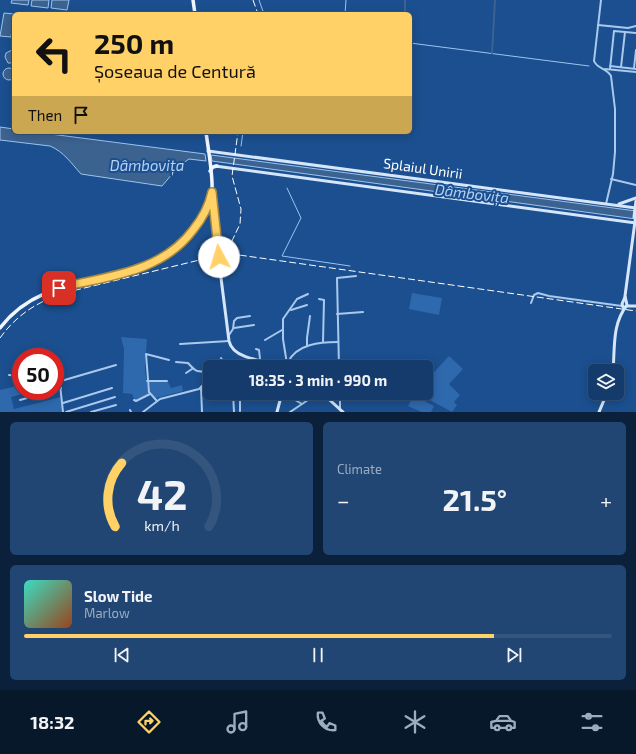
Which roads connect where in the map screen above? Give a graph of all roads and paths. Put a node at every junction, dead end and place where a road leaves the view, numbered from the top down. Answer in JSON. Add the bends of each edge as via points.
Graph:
{"nodes":[{"id":1,"x":193,"y":0,"type":"edge"},
{"id":2,"x":601,"y":0,"type":"edge"},
{"id":3,"x":195,"y":12,"type":"edge"},
{"id":4,"x":598,"y":25,"type":"junction"},
{"id":5,"x":636,"y":26,"type":"edge"},
{"id":6,"x":625,"y":32,"type":"junction"},
{"id":7,"x":636,"y":33,"type":"edge"},
{"id":8,"x":636,"y":50,"type":"edge"},
{"id":9,"x":610,"y":66,"type":"junction"},
{"id":10,"x":621,"y":67,"type":"junction"},
{"id":11,"x":635,"y":68,"type":"edge"},
{"id":12,"x":604,"y":69,"type":"junction"},
{"id":13,"x":612,"y":69,"type":"junction"},
{"id":14,"x":636,"y":72,"type":"edge"},
{"id":15,"x":610,"y":73,"type":"junction"},
{"id":16,"x":612,"y":77,"type":"junction"},
{"id":17,"x":206,"y":134,"type":"edge"},
{"id":18,"x":208,"y":153,"type":"junction"},
{"id":19,"x":209,"y":163,"type":"junction"},
{"id":20,"x":218,"y":166,"type":"junction"},
{"id":21,"x":210,"y":172,"type":"junction"},
{"id":22,"x":611,"y":179,"type":"junction"},
{"id":23,"x":636,"y":185,"type":"edge"},
{"id":24,"x":212,"y":192,"type":"junction"},
{"id":25,"x":636,"y":198,"type":"edge"},
{"id":26,"x":210,"y":199,"type":"junction"},
{"id":27,"x":636,"y":201,"type":"edge"},
{"id":28,"x":606,"y":204,"type":"junction"},
{"id":29,"x":614,"y":205,"type":"junction"},
{"id":30,"x":207,"y":208,"type":"junction"},
{"id":31,"x":635,"y":208,"type":"edge"},
{"id":32,"x":214,"y":210,"type":"junction"},
{"id":33,"x":636,"y":214,"type":"edge"},
{"id":34,"x":634,"y":223,"type":"edge"},
{"id":35,"x":356,"y":276,"type":"dead end"},
{"id":36,"x":308,"y":294,"type":"dead end"},
{"id":37,"x":319,"y":299,"type":"dead end"},
{"id":38,"x":531,"y":302,"type":"dead end"},
{"id":39,"x":624,"y":304,"type":"junction"},
{"id":40,"x":307,"y":305,"type":"dead end"},
{"id":41,"x":635,"y":306,"type":"edge"},
{"id":42,"x":291,"y":310,"type":"junction"},
{"id":43,"x":363,"y":312,"type":"dead end"},
{"id":44,"x":338,"y":314,"type":"junction"},
{"id":45,"x":250,"y":316,"type":"dead end"},
{"id":46,"x":310,"y":316,"type":"dead end"},
{"id":47,"x":254,"y":325,"type":"dead end"},
{"id":48,"x":0,"y":328,"type":"edge"},
{"id":49,"x":233,"y":328,"type":"junction"},
{"id":50,"x":282,"y":330,"type":"junction"},
{"id":51,"x":229,"y":335,"type":"junction"},
{"id":52,"x":265,"y":340,"type":"dead end"},
{"id":53,"x":230,"y":341,"type":"junction"},
{"id":54,"x":323,"y":342,"type":"junction"},
{"id":55,"x":338,"y":342,"type":"junction"},
{"id":56,"x":180,"y":344,"type":"dead end"},
{"id":57,"x":307,"y":345,"type":"junction"},
{"id":58,"x":256,"y":349,"type":"dead end"},
{"id":59,"x":260,"y":359,"type":"junction"},
{"id":60,"x":169,"y":360,"type":"dead end"},
{"id":61,"x":265,"y":360,"type":"edge"},
{"id":62,"x":287,"y":360,"type":"edge"},
{"id":63,"x":291,"y":360,"type":"edge"},
{"id":64,"x":339,"y":360,"type":"edge"},
{"id":65,"x":176,"y":362,"type":"dead end"},
{"id":66,"x":614,"y":364,"type":"edge"},
{"id":67,"x":116,"y":366,"type":"dead end"},
{"id":68,"x":192,"y":368,"type":"junction"},
{"id":69,"x":203,"y":372,"type":"edge"},
{"id":70,"x":186,"y":373,"type":"dead end"},
{"id":71,"x":9,"y":375,"type":"dead end"},
{"id":72,"x":12,"y":375,"type":"edge"},
{"id":73,"x":64,"y":380,"type":"edge"},
{"id":74,"x":147,"y":381,"type":"junction"},
{"id":75,"x":167,"y":381,"type":"dead end"},
{"id":76,"x":112,"y":388,"type":"dead end"},
{"id":77,"x":201,"y":388,"type":"joint"},
{"id":78,"x":150,"y":394,"type":"junction"},
{"id":79,"x":115,"y":397,"type":"dead end"},
{"id":80,"x":134,"y":400,"type":"dead end"},
{"id":81,"x":233,"y":400,"type":"edge"},
{"id":82,"x":240,"y":400,"type":"edge"},
{"id":83,"x":280,"y":400,"type":"edge"},
{"id":84,"x":294,"y":400,"type":"edge"},
{"id":85,"x":308,"y":400,"type":"edge"},
{"id":86,"x":330,"y":400,"type":"edge"},
{"id":87,"x":341,"y":400,"type":"edge"},
{"id":88,"x":604,"y":400,"type":"edge"},
{"id":89,"x":156,"y":401,"type":"junction"},
{"id":90,"x":62,"y":402,"type":"joint"},
{"id":91,"x":302,"y":404,"type":"junction"},
{"id":92,"x":116,"y":405,"type":"dead end"},
{"id":93,"x":240,"y":411,"type":"dead end"},
{"id":94,"x":342,"y":411,"type":"edge"},
{"id":95,"x":65,"y":412,"type":"edge"},
{"id":96,"x":91,"y":412,"type":"edge"},
{"id":97,"x":143,"y":412,"type":"edge"},
{"id":98,"x":202,"y":412,"type":"edge"},
{"id":99,"x":234,"y":412,"type":"edge"},
{"id":100,"x":277,"y":412,"type":"edge"},
{"id":101,"x":290,"y":412,"type":"edge"},
{"id":102,"x":599,"y":412,"type":"edge"}],
"edges":[{"from":1,"to":3,"type":"main road"},
{"from":2,"to":4,"type":"street"},
{"from":4,"to":5,"type":"street","via":[[630,28]]},
{"from":4,"to":12,"type":"street","via":[[594,61]]},
{"from":6,"to":7,"type":"street"},
{"from":6,"to":9,"type":"street","via":[[614,31]]},
{"from":6,"to":10,"type":"street"},
{"from":8,"to":11,"type":"street"},
{"from":9,"to":10,"type":"street"},
{"from":9,"to":13,"type":"street"},
{"from":10,"to":11,"type":"street"},
{"from":12,"to":13,"type":"street"},
{"from":12,"to":15,"type":"street"},
{"from":13,"to":14,"type":"street"},
{"from":13,"to":15,"type":"street"},
{"from":13,"to":16,"type":"street"},
{"from":15,"to":16,"type":"street"},
{"from":16,"to":22,"type":"street","via":[[615,131]]},
{"from":17,"to":18,"type":"main road"},
{"from":18,"to":19,"type":"main road"},
{"from":18,"to":28,"type":"main road","name":"Splaiul Unirii"},
{"from":19,"to":20,"type":"main road","name":"Splaiul Unirii"},
{"from":19,"to":21,"type":"main road"},
{"from":20,"to":21,"type":"main road","via":[[212,167]]},
{"from":20,"to":34,"type":"main road","name":"Splaiul Unirii"},
{"from":21,"to":24,"type":"main road"},
{"from":22,"to":23,"type":"street"},
{"from":22,"to":28,"type":"street"},
{"from":24,"to":26,"type":"main road"},
{"from":24,"to":32,"type":"main road"},
{"from":25,"to":29,"type":"main road"},
{"from":26,"to":30,"type":"main road"},
{"from":26,"to":32,"type":"main road"},
{"from":27,"to":31,"type":"main road"},
{"from":28,"to":29,"type":"main road","name":"Splaiul Unirii"},
{"from":29,"to":31,"type":"main road","name":"Splaiul Unirii"},
{"from":30,"to":32,"type":"main road"},
{"from":30,"to":48,"type":"main road","via":[[186,239],[161,260],[136,270],[59,288],[41,295],[15,311]]},
{"from":31,"to":34,"type":"main road"},
{"from":32,"to":51,"type":"main road","bridge":true},
{"from":33,"to":34,"type":"main road"},
{"from":34,"to":39,"type":"main road"},
{"from":35,"to":44,"type":"street","via":[[337,278]]},
{"from":36,"to":42,"type":"street","via":[[297,299]]},
{"from":37,"to":54,"type":"street","via":[[324,300]]},
{"from":38,"to":39,"type":"street","via":[[538,293],[613,305]]},
{"from":39,"to":41,"type":"main road"},
{"from":39,"to":66,"type":"main road","via":[[616,329]]},
{"from":40,"to":42,"type":"street"},
{"from":42,"to":50,"type":"street","via":[[283,319]]},
{"from":43,"to":44,"type":"street"},
{"from":44,"to":55,"type":"street"},
{"from":45,"to":49,"type":"street","via":[[237,318],[232,322]]},
{"from":46,"to":57,"type":"street"},
{"from":47,"to":49,"type":"street"},
{"from":49,"to":51,"type":"street"},
{"from":50,"to":52,"type":"street"},
{"from":50,"to":62,"type":"street"},
{"from":51,"to":53,"type":"main road"},
{"from":53,"to":56,"type":"street"},
{"from":53,"to":59,"type":"main road","via":[[236,353]]},
{"from":54,"to":55,"type":"street"},
{"from":54,"to":57,"type":"street"},
{"from":55,"to":64,"type":"street"},
{"from":57,"to":63,"type":"street"},
{"from":58,"to":59,"type":"street","via":[[259,350]]},
{"from":59,"to":61,"type":"main road"},
{"from":60,"to":74,"type":"street","via":[[146,354]]},
{"from":65,"to":68,"type":"street","via":[[188,363]]},
{"from":67,"to":73,"type":"street"},
{"from":68,"to":69,"type":"street"},
{"from":68,"to":70,"type":"street"},
{"from":71,"to":72,"type":"street"},
{"from":74,"to":75,"type":"street"},
{"from":74,"to":78,"type":"street"},
{"from":76,"to":90,"type":"street"},
{"from":77,"to":89,"type":"street"},
{"from":77,"to":98,"type":"street"},
{"from":78,"to":80,"type":"street"},
{"from":78,"to":89,"type":"street"},
{"from":79,"to":95,"type":"street"},
{"from":81,"to":99,"type":"street"},
{"from":82,"to":93,"type":"street"},
{"from":83,"to":100,"type":"main road"},
{"from":84,"to":91,"type":"street"},
{"from":85,"to":91,"type":"street"},
{"from":86,"to":94,"type":"main road"},
{"from":87,"to":94,"type":"street"},
{"from":88,"to":102,"type":"main road"},
{"from":89,"to":97,"type":"street"},
{"from":90,"to":95,"type":"street"},
{"from":91,"to":101,"type":"street"},
{"from":92,"to":96,"type":"street"}]}
